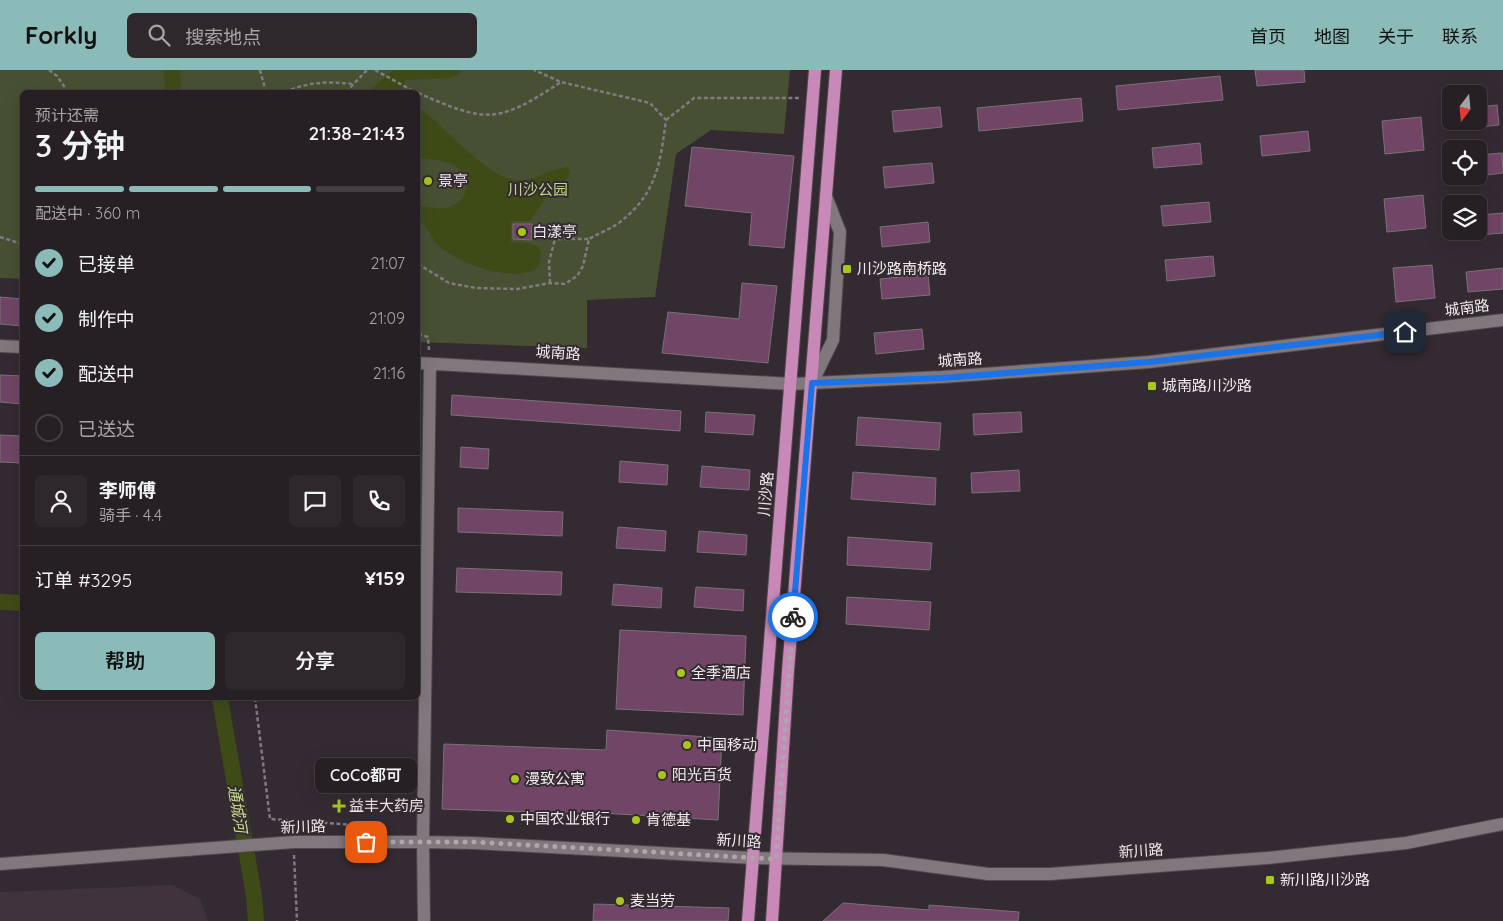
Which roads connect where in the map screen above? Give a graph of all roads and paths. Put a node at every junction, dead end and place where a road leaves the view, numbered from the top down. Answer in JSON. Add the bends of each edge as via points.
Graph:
{"nodes":[{"id":1,"x":49,"y":70,"type":"edge"},
{"id":2,"x":260,"y":70,"type":"edge"},
{"id":3,"x":367,"y":70,"type":"edge"},
{"id":4,"x":375,"y":70,"type":"edge"},
{"id":5,"x":534,"y":70,"type":"edge"},
{"id":6,"x":815,"y":70,"type":"edge"},
{"id":7,"x":836,"y":70,"type":"edge"},
{"id":8,"x":561,"y":82,"type":"junction"},
{"id":9,"x":352,"y":84,"type":"junction"},
{"id":10,"x":67,"y":90,"type":"edge"},
{"id":11,"x":265,"y":90,"type":"edge"},
{"id":12,"x":291,"y":90,"type":"edge"},
{"id":13,"x":348,"y":90,"type":"edge"},
{"id":14,"x":408,"y":90,"type":"edge"},
{"id":15,"x":420,"y":95,"type":"edge"},
{"id":16,"x":813,"y":98,"type":"junction"},
{"id":17,"x":666,"y":120,"type":"junction"},
{"id":18,"x":534,"y":230,"type":"dead end"},
{"id":19,"x":0,"y":237,"type":"edge"},
{"id":20,"x":589,"y":239,"type":"junction"},
{"id":21,"x":555,"y":240,"type":"junction"},
{"id":22,"x":20,"y":243,"type":"edge"},
{"id":23,"x":420,"y":265,"type":"edge"},
{"id":24,"x":550,"y":283,"type":"junction"},
{"id":25,"x":1503,"y":320,"type":"edge"},
{"id":26,"x":420,"y":335,"type":"edge"},
{"id":27,"x":0,"y":346,"type":"edge"},
{"id":28,"x":20,"y":347,"type":"edge"},
{"id":29,"x":424,"y":363,"type":"edge"},
{"id":30,"x":812,"y":383,"type":"junction"},
{"id":31,"x":791,"y":384,"type":"junction"},
{"id":32,"x":255,"y":700,"type":"edge"},
{"id":33,"x":1503,"y":824,"type":"edge"},
{"id":34,"x":384,"y":842,"type":"junction"},
{"id":35,"x":423,"y":842,"type":"junction"},
{"id":36,"x":290,"y":843,"type":"junction"},
{"id":37,"x":753,"y":858,"type":"junction"},
{"id":38,"x":776,"y":859,"type":"junction"},
{"id":39,"x":0,"y":864,"type":"edge"},
{"id":40,"x":297,"y":921,"type":"edge"},
{"id":41,"x":424,"y":921,"type":"edge"},
{"id":42,"x":748,"y":921,"type":"edge"},
{"id":43,"x":772,"y":921,"type":"edge"}],
"edges":[{"from":1,"to":10,"type":"path"},
{"from":2,"to":11,"type":"path"},
{"from":3,"to":9,"type":"path"},
{"from":4,"to":14,"type":"path"},
{"from":5,"to":8,"type":"path"},
{"from":6,"to":16,"type":"main road","name":"川沙路"},
{"from":7,"to":30,"type":"main road"},
{"from":8,"to":15,"type":"path","via":[[528,104],[505,114],[489,116],[474,115]]},
{"from":8,"to":17,"type":"path","via":[[650,103]]},
{"from":9,"to":12,"type":"path","via":[[308,83]]},
{"from":9,"to":13,"type":"path"},
{"from":16,"to":17,"type":"path","via":[[694,98]]},
{"from":16,"to":31,"type":"main road","name":"川沙路"},
{"from":17,"to":20,"type":"path","via":[[661,157],[651,188],[618,223]]},
{"from":18,"to":21,"type":"path"},
{"from":19,"to":22,"type":"path"},
{"from":20,"to":21,"type":"path"},
{"from":20,"to":24,"type":"path","via":[[583,266],[577,276],[565,284]]},
{"from":21,"to":24,"type":"path","via":[[549,262]]},
{"from":23,"to":24,"type":"path","via":[[449,283],[476,288],[517,289]]},
{"from":25,"to":30,"type":"street","name":"城南路","via":[[1149,362],[942,378]]},
{"from":26,"to":29,"type":"path","via":[[428,337]]},
{"from":27,"to":28,"type":"street"},
{"from":29,"to":31,"type":"street","name":"城南路"},
{"from":29,"to":35,"type":"street"},
{"from":30,"to":31,"type":"street","name":"城南路"},
{"from":30,"to":38,"type":"main road"},
{"from":31,"to":37,"type":"main road","name":"川沙路"},
{"from":32,"to":34,"type":"path","via":[[270,819],[383,827]]},
{"from":33,"to":38,"type":"street","name":"新川路","via":[[1406,843],[1267,858],[1050,874],[988,874],[883,860]]},
{"from":34,"to":35,"type":"street","name":"新川路"},
{"from":34,"to":36,"type":"street","name":"新川路"},
{"from":35,"to":37,"type":"street","name":"新川路"},
{"from":35,"to":41,"type":"street"},
{"from":36,"to":39,"type":"street","name":"新川路"},
{"from":36,"to":40,"type":"path"},
{"from":37,"to":38,"type":"street","name":"新川路"},
{"from":37,"to":42,"type":"main road","name":"川沙路"},
{"from":38,"to":43,"type":"main road"}]}
